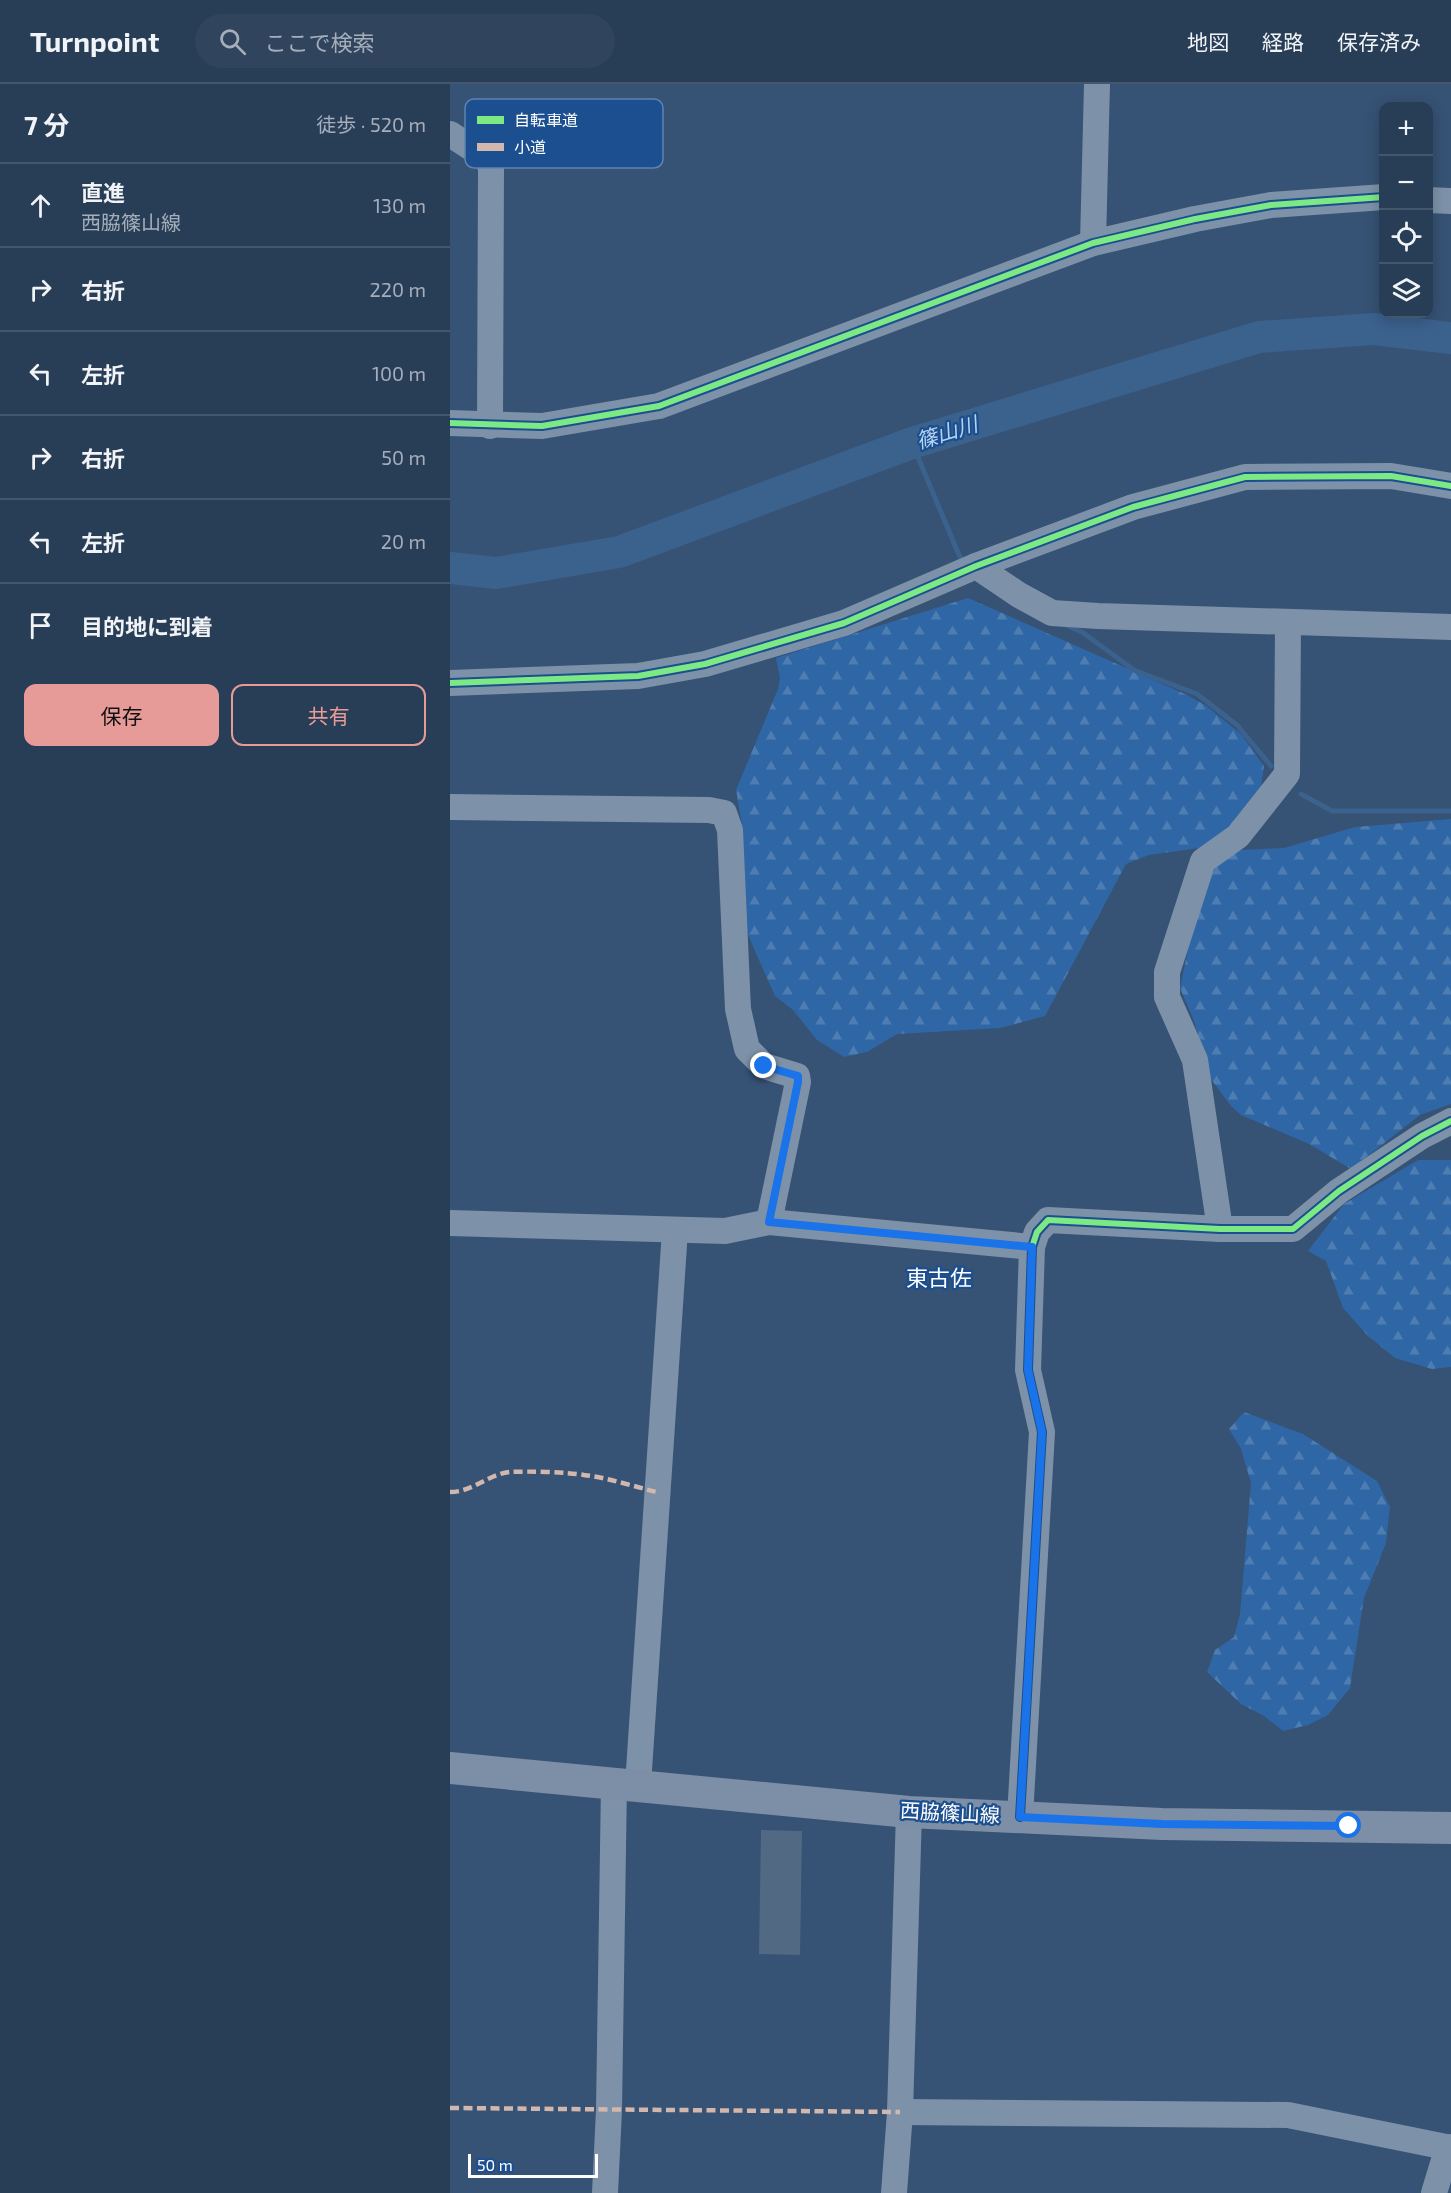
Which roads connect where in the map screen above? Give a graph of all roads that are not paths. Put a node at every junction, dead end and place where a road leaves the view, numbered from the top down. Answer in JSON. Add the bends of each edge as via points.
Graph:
{"nodes":[{"id":1,"x":1097,"y":84,"type":"edge"},
{"id":2,"x":450,"y":134,"type":"edge"},
{"id":3,"x":465,"y":144,"type":"edge"},
{"id":4,"x":491,"y":168,"type":"edge"},
{"id":5,"x":1379,"y":197,"type":"edge"},
{"id":6,"x":1433,"y":200,"type":"edge"},
{"id":7,"x":1451,"y":201,"type":"edge"},
{"id":8,"x":1093,"y":243,"type":"junction"},
{"id":9,"x":450,"y":423,"type":"edge"},
{"id":10,"x":490,"y":426,"type":"junction"},
{"id":11,"x":1451,"y":486,"type":"edge"},
{"id":12,"x":976,"y":566,"type":"junction"},
{"id":13,"x":1288,"y":622,"type":"junction"},
{"id":14,"x":1451,"y":627,"type":"edge"},
{"id":15,"x":450,"y":683,"type":"edge"},
{"id":16,"x":450,"y":807,"type":"edge"},
{"id":17,"x":1451,"y":1121,"type":"edge"},
{"id":18,"x":769,"y":1222,"type":"junction"},
{"id":19,"x":450,"y":1223,"type":"edge"},
{"id":20,"x":1220,"y":1229,"type":"junction"},
{"id":21,"x":675,"y":1230,"type":"junction"},
{"id":22,"x":1032,"y":1247,"type":"junction"},
{"id":23,"x":450,"y":1768,"type":"edge"},
{"id":24,"x":626,"y":1784,"type":"junction"},
{"id":25,"x":909,"y":1812,"type":"junction"},
{"id":26,"x":1020,"y":1817,"type":"junction"},
{"id":27,"x":1451,"y":1828,"type":"edge"},
{"id":28,"x":900,"y":2112,"type":"junction"},
{"id":29,"x":1449,"y":2147,"type":"edge"},
{"id":30,"x":605,"y":2193,"type":"edge"},
{"id":31,"x":894,"y":2193,"type":"edge"},
{"id":32,"x":1434,"y":2193,"type":"edge"}],
"edges":[{"from":1,"to":8,"type":"street"},
{"from":2,"to":3,"type":"street"},
{"from":4,"to":10,"type":"street"},
{"from":5,"to":8,"type":"street","via":[[1271,205]]},
{"from":6,"to":7,"type":"street"},
{"from":8,"to":10,"type":"street","via":[[659,406],[543,426]]},
{"from":9,"to":10,"type":"street"},
{"from":11,"to":12,"type":"street","via":[[1391,476],[1245,477],[1133,507]]},
{"from":12,"to":13,"type":"street","via":[[1052,613]]},
{"from":12,"to":15,"type":"street","via":[[844,623],[705,664],[638,676]]},
{"from":13,"to":14,"type":"street"},
{"from":13,"to":20,"type":"street","via":[[1287,774],[1238,836],[1203,861],[1167,972],[1167,997],[1195,1060]]},
{"from":16,"to":18,"type":"street","via":[[724,813],[730,830],[738,1009],[747,1049],[764,1066],[798,1076]]},
{"from":17,"to":20,"type":"street","via":[[1339,1191],[1293,1229]]},
{"from":18,"to":21,"type":"street","via":[[725,1231]]},
{"from":18,"to":22,"type":"street"},
{"from":19,"to":21,"type":"street"},
{"from":20,"to":22,"type":"street","via":[[1048,1220],[1036,1232]]},
{"from":21,"to":24,"type":"street"},
{"from":22,"to":26,"type":"street","via":[[1028,1370],[1042,1432]]},
{"from":23,"to":24,"type":"main road","name":"西脇篠山線"},
{"from":24,"to":25,"type":"main road","name":"西脇篠山線"},
{"from":24,"to":30,"type":"street"},
{"from":25,"to":26,"type":"main road","name":"西脇篠山線"},
{"from":25,"to":28,"type":"street"},
{"from":26,"to":27,"type":"main road","name":"西脇篠山線","via":[[1162,1824]]},
{"from":28,"to":29,"type":"street","via":[[1288,2115]]},
{"from":28,"to":31,"type":"street"},
{"from":29,"to":32,"type":"street"}]}
